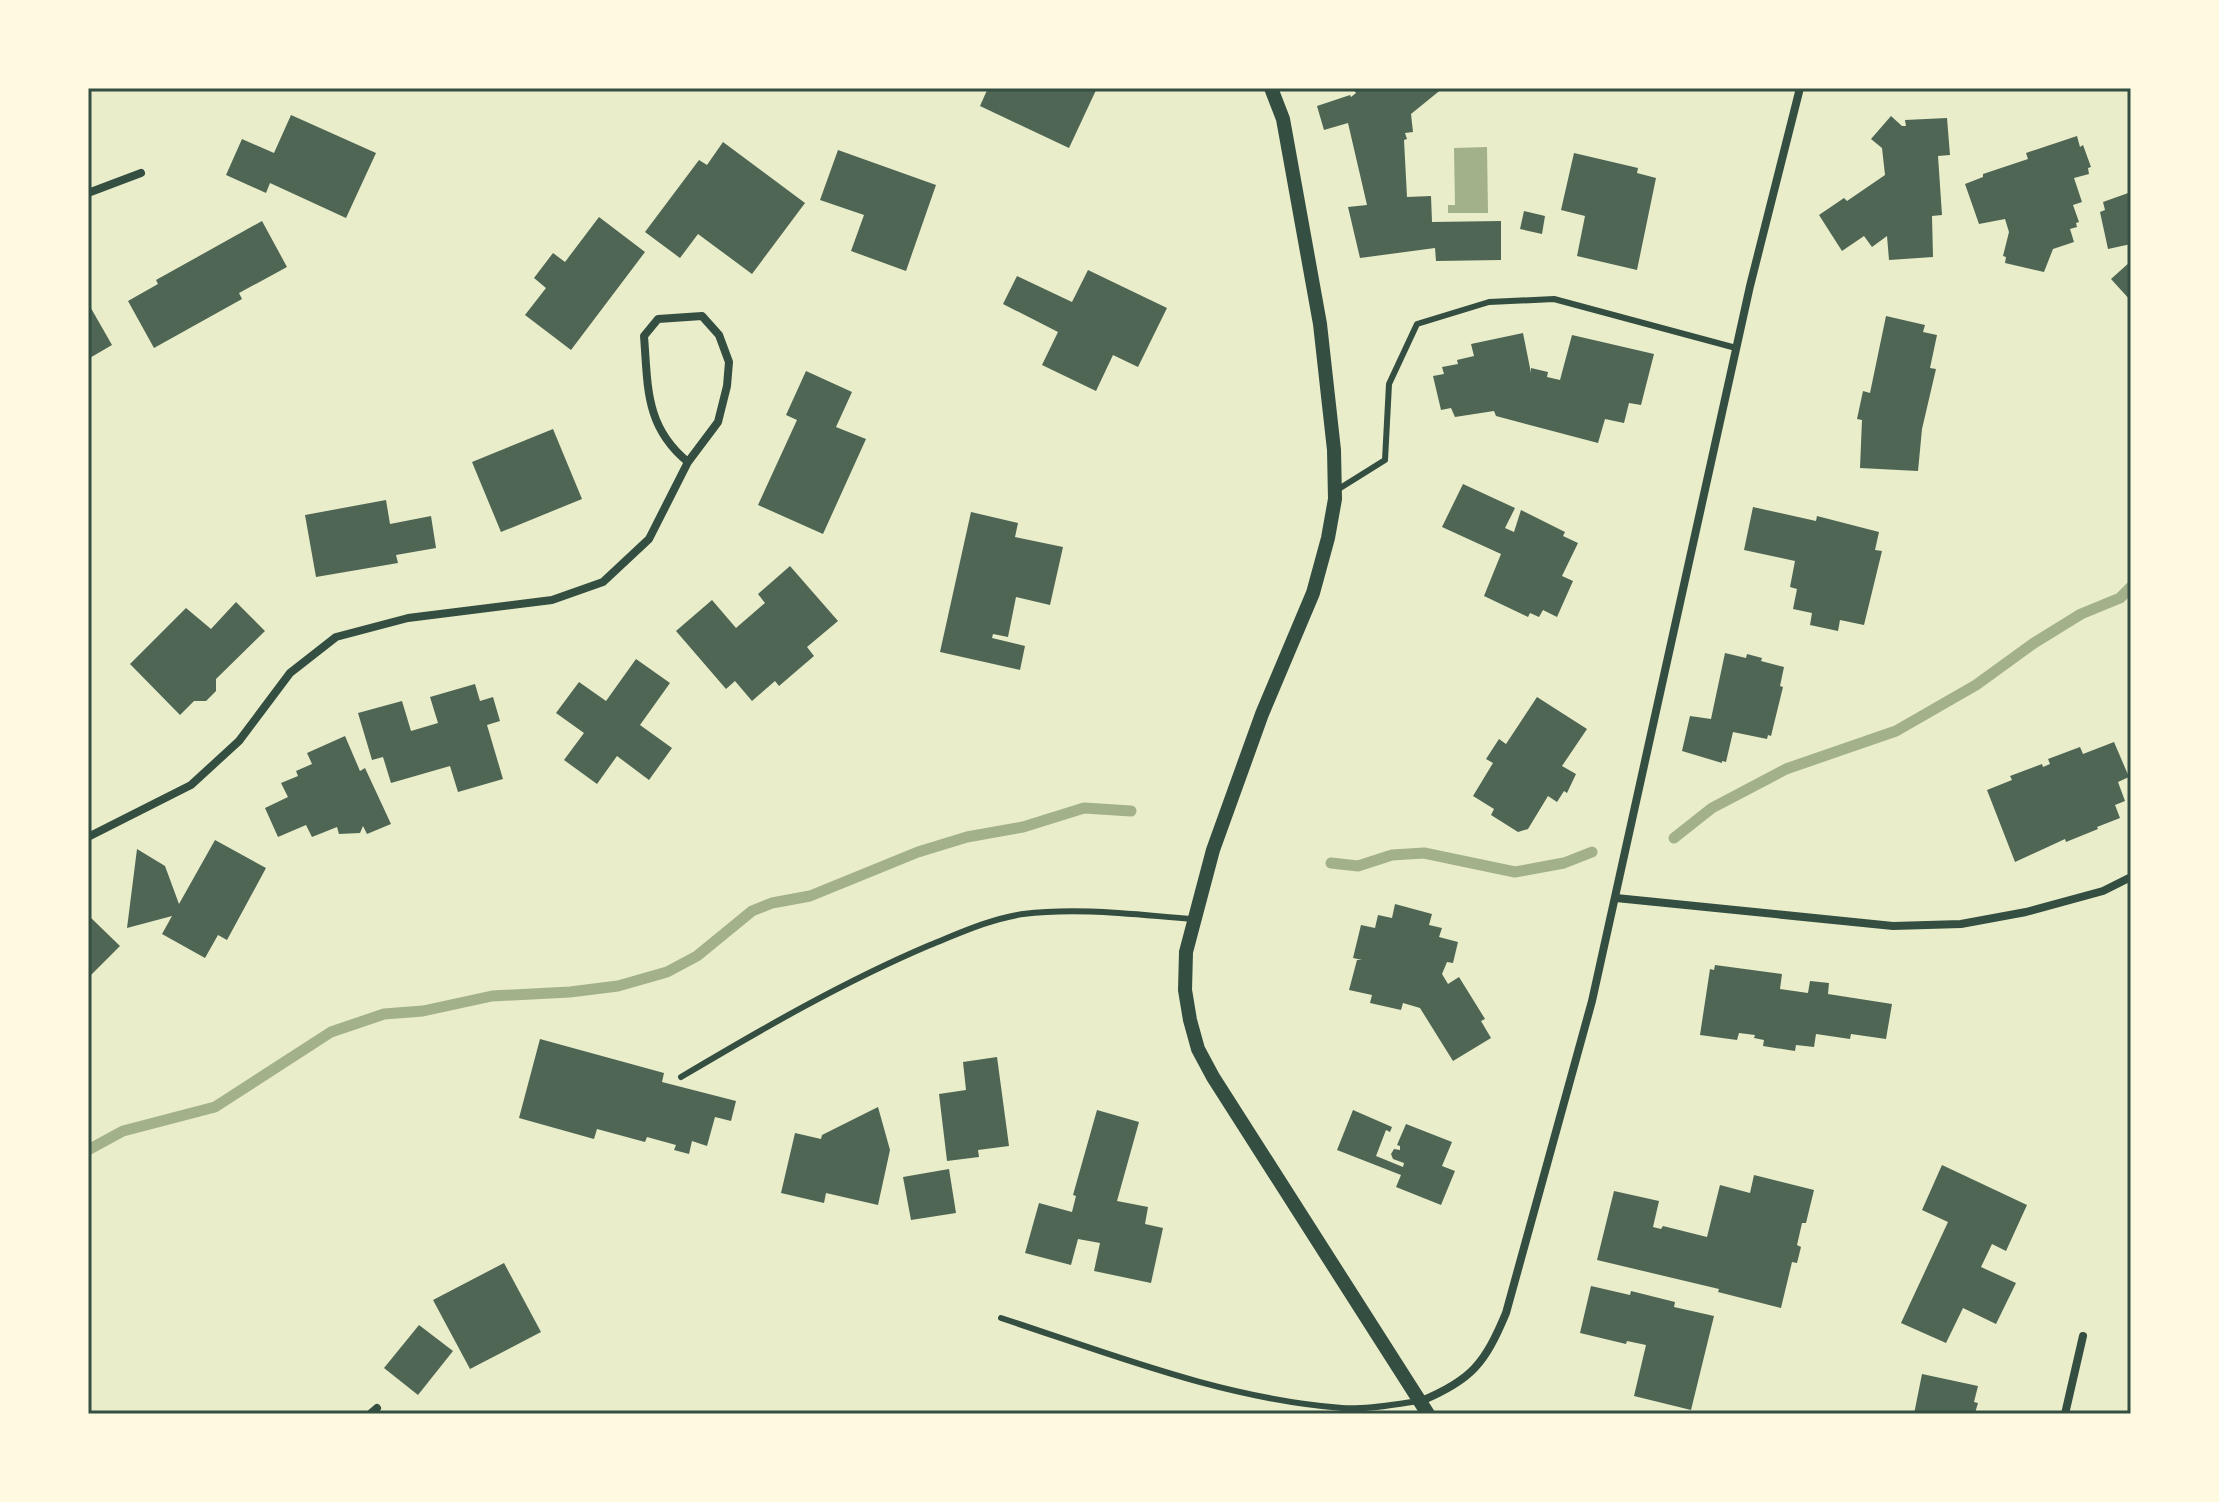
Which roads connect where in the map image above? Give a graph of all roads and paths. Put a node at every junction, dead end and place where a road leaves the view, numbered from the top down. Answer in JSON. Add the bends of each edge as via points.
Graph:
{"nodes":[{"id":1,"x":1271,"y":88,"type":"edge"},
{"id":2,"x":1800,"y":88,"type":"edge"},
{"id":3,"x":141,"y":173,"type":"dead end"},
{"id":4,"x":88,"y":193,"type":"edge"},
{"id":5,"x":1736,"y":348,"type":"junction"},
{"id":6,"x":688,"y":462,"type":"junction"},
{"id":7,"x":1334,"y":492,"type":"junction"},
{"id":8,"x":88,"y":837,"type":"edge"},
{"id":9,"x":2131,"y":877,"type":"edge"},
{"id":10,"x":1616,"y":898,"type":"junction"},
{"id":11,"x":1194,"y":919,"type":"junction"},
{"id":12,"x":681,"y":1077,"type":"dead end"},
{"id":13,"x":1001,"y":1318,"type":"dead end"},
{"id":14,"x":2083,"y":1336,"type":"dead end"},
{"id":15,"x":1425,"y":1408,"type":"edge"},
{"id":16,"x":2065,"y":1414,"type":"edge"}],
"edges":[{"from":1,"to":7,"type":"street","via":[[1283,119],[1320,324]]},
{"from":2,"to":5,"type":"street"},
{"from":3,"to":4,"type":"street"},
{"from":5,"to":7,"type":"lane","via":[[1554,299],[1489,302],[1437,316],[1417,324],[1389,384],[1385,460]]},
{"from":5,"to":10,"type":"street"},
{"from":6,"to":6,"type":"street","via":[[718,422],[728,374],[719,335],[702,316],[658,319],[644,336],[649,404],[670,448]]},
{"from":6,"to":8,"type":"street","via":[[649,539],[603,582],[552,600],[408,618],[336,637],[290,673],[239,741],[191,785]]},
{"from":7,"to":11,"type":"street","via":[[1313,593],[1257,728]]},
{"from":9,"to":10,"type":"street","via":[[2103,891],[1961,924],[1893,926]]},
{"from":10,"to":15,"type":"street","via":[[1506,1313],[1475,1369]]},
{"from":11,"to":12,"type":"lane","via":[[1074,911],[980,924],[877,969]]},
{"from":11,"to":15,"type":"street","via":[[1185,990],[1198,1049]]},
{"from":13,"to":15,"type":"lane","via":[[1175,1375],[1255,1395],[1344,1408]]},
{"from":14,"to":16,"type":"street"}]}
